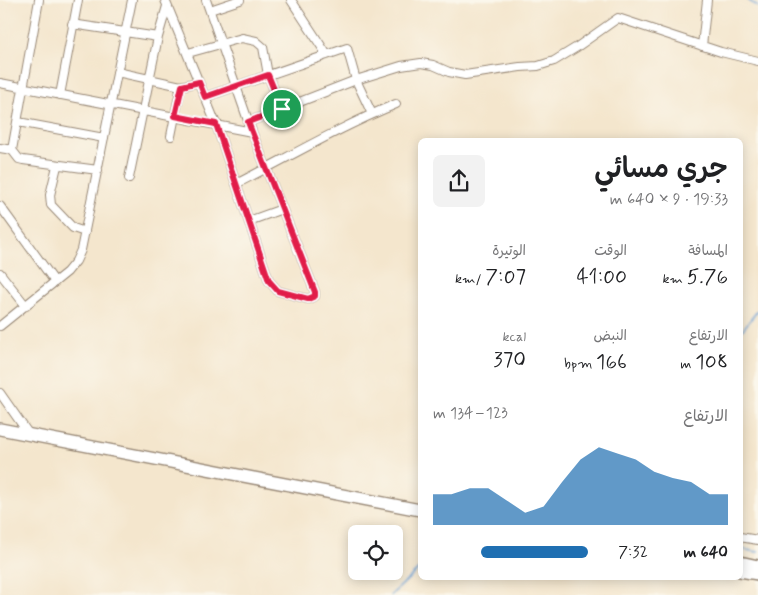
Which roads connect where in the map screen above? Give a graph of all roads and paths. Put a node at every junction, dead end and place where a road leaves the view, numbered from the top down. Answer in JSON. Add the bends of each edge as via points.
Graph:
{"nodes":[{"id":1,"x":39,"y":0,"type":"edge"},
{"id":2,"x":78,"y":0,"type":"edge"},
{"id":3,"x":132,"y":0,"type":"edge"},
{"id":4,"x":206,"y":0,"type":"edge"},
{"id":5,"x":240,"y":0,"type":"edge"},
{"id":6,"x":291,"y":0,"type":"edge"},
{"id":7,"x":707,"y":0,"type":"edge"},
{"id":8,"x":166,"y":3,"type":"edge"},
{"id":9,"x":210,"y":10,"type":"junction"},
{"id":10,"x":72,"y":24,"type":"junction"},
{"id":11,"x":124,"y":31,"type":"junction"},
{"id":12,"x":158,"y":38,"type":"junction"},
{"id":13,"x":222,"y":44,"type":"junction"},
{"id":14,"x":702,"y":46,"type":"junction"},
{"id":15,"x":188,"y":53,"type":"junction"},
{"id":16,"x":328,"y":55,"type":"junction"},
{"id":17,"x":758,"y":61,"type":"edge"},
{"id":18,"x":117,"y":72,"type":"junction"},
{"id":19,"x":268,"y":75,"type":"junction"},
{"id":20,"x":150,"y":78,"type":"junction"},
{"id":21,"x":356,"y":80,"type":"junction"},
{"id":22,"x":199,"y":82,"type":"junction"},
{"id":23,"x":0,"y":83,"type":"edge"},
{"id":24,"x":182,"y":86,"type":"junction"},
{"id":25,"x":24,"y":87,"type":"junction"},
{"id":26,"x":235,"y":87,"type":"junction"},
{"id":27,"x":60,"y":95,"type":"junction"},
{"id":28,"x":205,"y":97,"type":"junction"},
{"id":29,"x":111,"y":104,"type":"junction"},
{"id":30,"x":396,"y":104,"type":"dead end"},
{"id":31,"x":282,"y":109,"type":"junction"},
{"id":32,"x":143,"y":112,"type":"junction"},
{"id":33,"x":372,"y":114,"type":"junction"},
{"id":34,"x":175,"y":116,"type":"junction"},
{"id":35,"x":18,"y":122,"type":"junction"},
{"id":36,"x":248,"y":122,"type":"junction"},
{"id":37,"x":216,"y":124,"type":"junction"},
{"id":38,"x":252,"y":132,"type":"junction"},
{"id":39,"x":171,"y":136,"type":"dead end"},
{"id":40,"x":104,"y":138,"type":"junction"},
{"id":41,"x":0,"y":148,"type":"edge"},
{"id":42,"x":12,"y":150,"type":"junction"},
{"id":43,"x":58,"y":166,"type":"junction"},
{"id":44,"x":266,"y":169,"type":"junction"},
{"id":45,"x":98,"y":170,"type":"junction"},
{"id":46,"x":129,"y":178,"type":"dead end"},
{"id":47,"x":236,"y":184,"type":"junction"},
{"id":48,"x":0,"y":206,"type":"edge"},
{"id":49,"x":282,"y":209,"type":"junction"},
{"id":50,"x":249,"y":220,"type":"junction"},
{"id":51,"x":85,"y":232,"type":"junction"},
{"id":52,"x":0,"y":273,"type":"edge"},
{"id":53,"x":55,"y":282,"type":"junction"},
{"id":54,"x":26,"y":306,"type":"junction"},
{"id":55,"x":0,"y":326,"type":"edge"},
{"id":56,"x":0,"y":393,"type":"edge"},
{"id":57,"x":0,"y":428,"type":"edge"},
{"id":58,"x":28,"y":434,"type":"junction"},
{"id":59,"x":418,"y":510,"type":"edge"},
{"id":60,"x":743,"y":538,"type":"edge"},
{"id":61,"x":758,"y":540,"type":"edge"},
{"id":62,"x":743,"y":563,"type":"edge"},
{"id":63,"x":758,"y":566,"type":"edge"},
{"id":64,"x":743,"y":572,"type":"edge"},
{"id":65,"x":758,"y":574,"type":"edge"}],
"edges":[{"from":1,"to":25,"type":"street"},
{"from":2,"to":10,"type":"street"},
{"from":3,"to":11,"type":"street"},
{"from":4,"to":9,"type":"street"},
{"from":5,"to":9,"type":"street"},
{"from":6,"to":16,"type":"street"},
{"from":7,"to":14,"type":"street"},
{"from":8,"to":12,"type":"street"},
{"from":8,"to":15,"type":"street"},
{"from":9,"to":13,"type":"street"},
{"from":10,"to":11,"type":"street"},
{"from":10,"to":27,"type":"street"},
{"from":11,"to":12,"type":"street"},
{"from":11,"to":18,"type":"street"},
{"from":12,"to":20,"type":"street"},
{"from":13,"to":15,"type":"street"},
{"from":13,"to":19,"type":"street","via":[[242,38],[256,40],[263,47]]},
{"from":13,"to":26,"type":"street"},
{"from":14,"to":17,"type":"street"},
{"from":14,"to":21,"type":"street","via":[[618,18],[554,61],[538,66],[465,75],[421,63]]},
{"from":15,"to":22,"type":"street"},
{"from":16,"to":19,"type":"street"},
{"from":16,"to":21,"type":"street","via":[[347,48]]},
{"from":18,"to":20,"type":"street"},
{"from":18,"to":29,"type":"street"},
{"from":19,"to":26,"type":"street"},
{"from":19,"to":31,"type":"street"},
{"from":20,"to":24,"type":"street"},
{"from":20,"to":32,"type":"street"},
{"from":21,"to":31,"type":"street"},
{"from":21,"to":33,"type":"street"},
{"from":22,"to":24,"type":"street"},
{"from":22,"to":28,"type":"street"},
{"from":23,"to":25,"type":"street"},
{"from":24,"to":34,"type":"street"},
{"from":25,"to":27,"type":"street"},
{"from":25,"to":35,"type":"street"},
{"from":26,"to":28,"type":"street"},
{"from":26,"to":36,"type":"street"},
{"from":27,"to":29,"type":"street"},
{"from":28,"to":37,"type":"street"},
{"from":29,"to":32,"type":"street"},
{"from":29,"to":40,"type":"street"},
{"from":30,"to":33,"type":"street"},
{"from":31,"to":36,"type":"street"},
{"from":32,"to":34,"type":"street"},
{"from":32,"to":46,"type":"street"},
{"from":33,"to":44,"type":"street"},
{"from":34,"to":37,"type":"street"},
{"from":34,"to":39,"type":"street"},
{"from":35,"to":40,"type":"street"},
{"from":35,"to":42,"type":"street"},
{"from":36,"to":38,"type":"street"},
{"from":37,"to":38,"type":"street"},
{"from":37,"to":47,"type":"street"},
{"from":38,"to":44,"type":"street"},
{"from":40,"to":45,"type":"street"},
{"from":41,"to":42,"type":"street"},
{"from":42,"to":43,"type":"street","via":[[19,159]]},
{"from":43,"to":45,"type":"street"},
{"from":43,"to":51,"type":"street","via":[[50,195],[51,205],[73,228]]},
{"from":44,"to":47,"type":"street"},
{"from":44,"to":49,"type":"street"},
{"from":45,"to":51,"type":"street"},
{"from":47,"to":50,"type":"street"},
{"from":48,"to":53,"type":"street"},
{"from":49,"to":50,"type":"street"},
{"from":49,"to":50,"type":"street","via":[[315,292],[312,298],[291,295],[272,286]]},
{"from":51,"to":53,"type":"street","via":[[76,262]]},
{"from":52,"to":54,"type":"street"},
{"from":53,"to":54,"type":"street"},
{"from":54,"to":55,"type":"street"},
{"from":56,"to":58,"type":"street"},
{"from":57,"to":58,"type":"highway"},
{"from":58,"to":59,"type":"highway"},
{"from":60,"to":61,"type":"street"},
{"from":62,"to":63,"type":"highway"},
{"from":64,"to":65,"type":"highway"}]}
